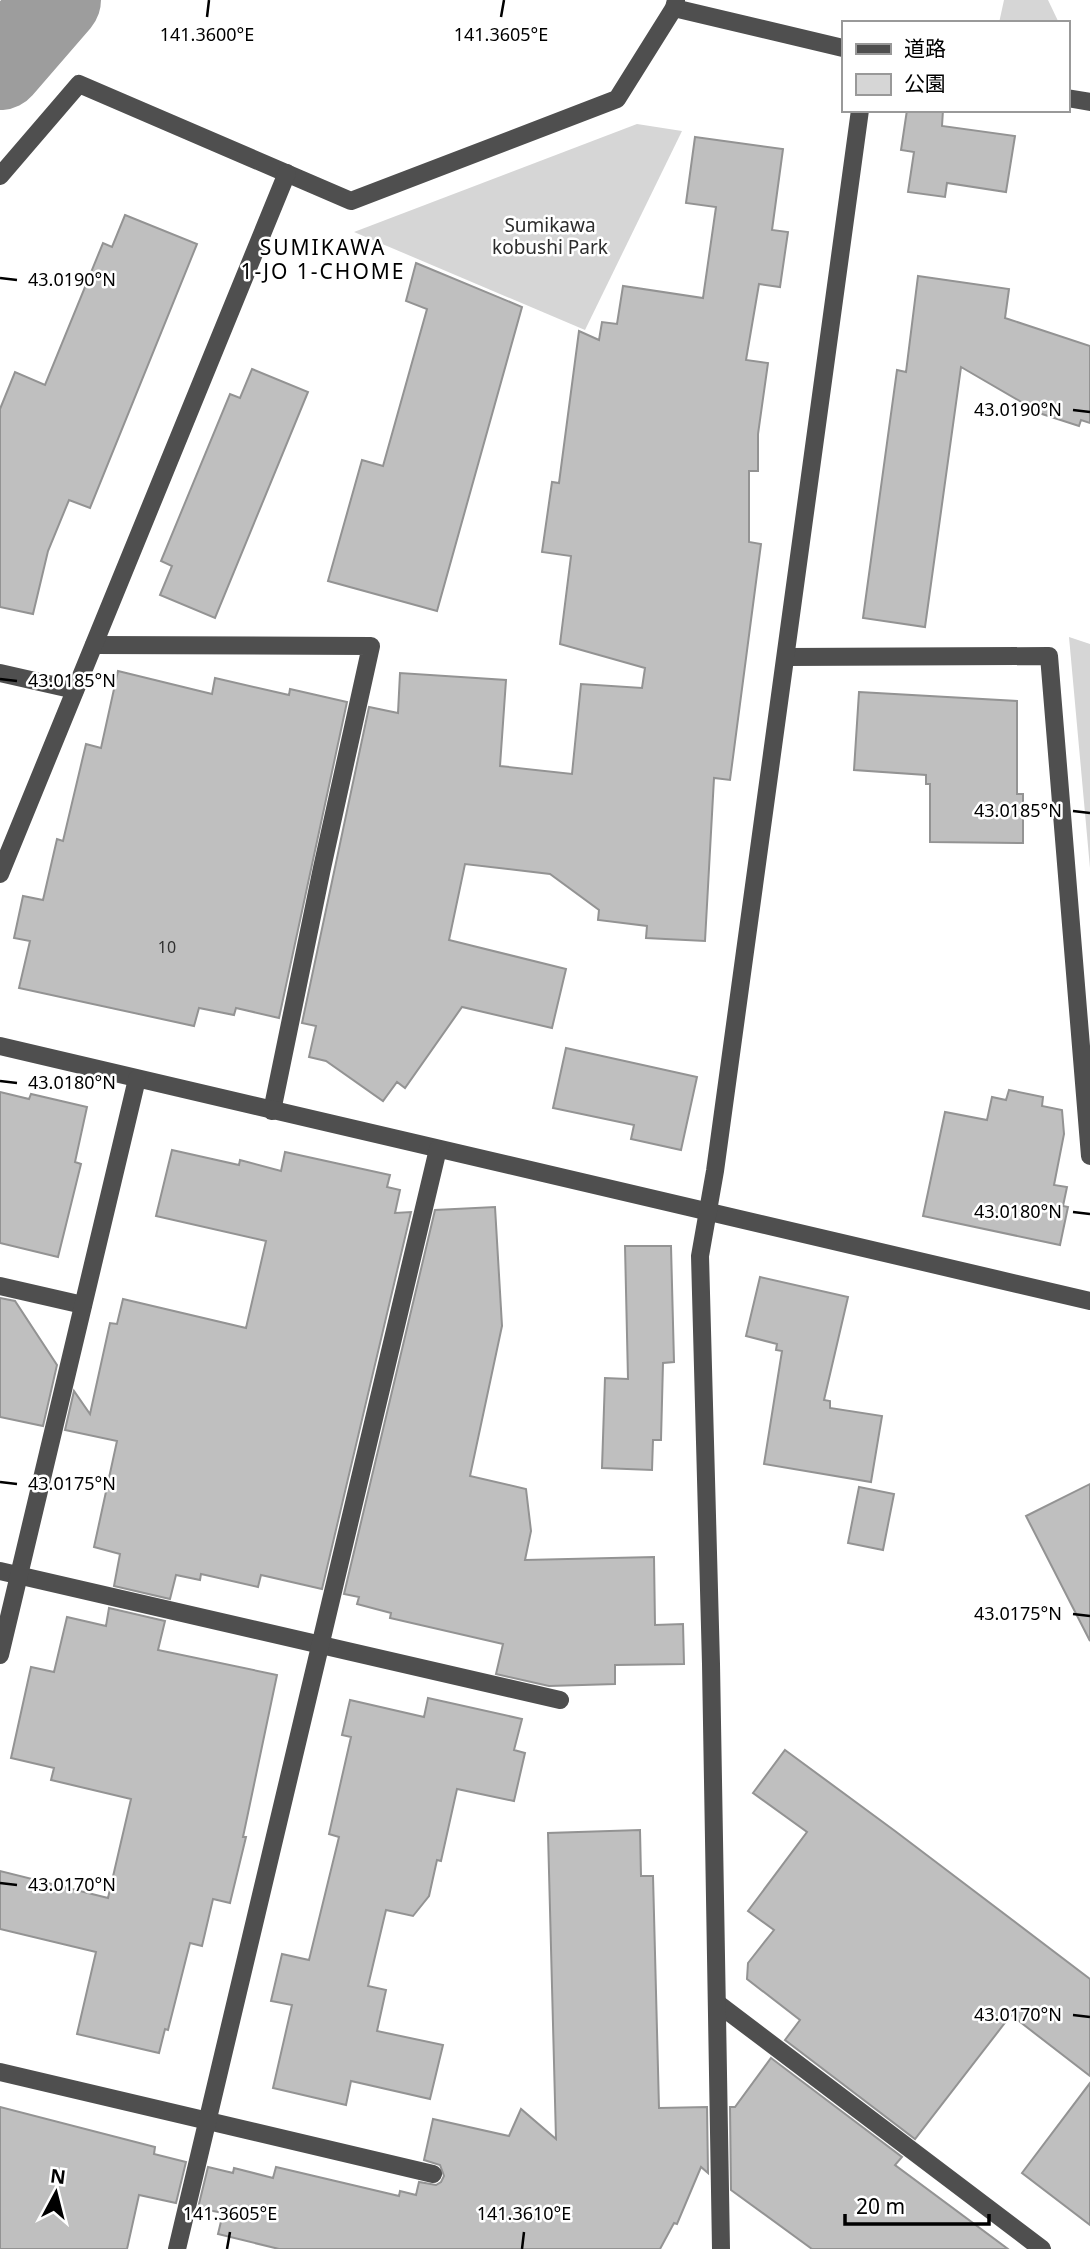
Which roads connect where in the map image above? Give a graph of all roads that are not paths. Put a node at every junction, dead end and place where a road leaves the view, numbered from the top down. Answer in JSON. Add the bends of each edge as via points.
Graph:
{"nodes":[{"id":1,"x":675,"y":4,"type":"edge"},
{"id":2,"x":842,"y":48,"type":"edge"},
{"id":3,"x":1069,"y":97,"type":"edge"},
{"id":4,"x":1090,"y":102,"type":"edge"},
{"id":5,"x":860,"y":112,"type":"edge"},
{"id":6,"x":287,"y":173,"type":"junction"},
{"id":7,"x":0,"y":176,"type":"edge"},
{"id":8,"x":94,"y":645,"type":"junction"},
{"id":9,"x":786,"y":657,"type":"junction"},
{"id":10,"x":0,"y":673,"type":"edge"},
{"id":11,"x":75,"y":690,"type":"junction"},
{"id":12,"x":0,"y":874,"type":"edge"},
{"id":13,"x":0,"y":1046,"type":"edge"},
{"id":14,"x":137,"y":1079,"type":"junction"},
{"id":15,"x":272,"y":1111,"type":"junction"},
{"id":16,"x":438,"y":1149,"type":"junction"},
{"id":17,"x":1090,"y":1156,"type":"edge"},
{"id":18,"x":708,"y":1212,"type":"junction"},
{"id":19,"x":0,"y":1286,"type":"edge"},
{"id":20,"x":1090,"y":1301,"type":"edge"},
{"id":21,"x":83,"y":1305,"type":"junction"},
{"id":22,"x":0,"y":1572,"type":"edge"},
{"id":23,"x":19,"y":1576,"type":"junction"},
{"id":24,"x":319,"y":1644,"type":"junction"},
{"id":25,"x":0,"y":1655,"type":"edge"},
{"id":26,"x":560,"y":1700,"type":"dead end"},
{"id":27,"x":717,"y":2003,"type":"junction"},
{"id":28,"x":0,"y":2072,"type":"edge"},
{"id":29,"x":207,"y":2120,"type":"junction"},
{"id":30,"x":433,"y":2174,"type":"dead end"},
{"id":31,"x":177,"y":2249,"type":"edge"},
{"id":32,"x":722,"y":2249,"type":"edge"},
{"id":33,"x":1042,"y":2249,"type":"edge"}],
"edges":[{"from":1,"to":2,"type":"street"},
{"from":1,"to":6,"type":"street","via":[[617,99],[351,201]]},
{"from":3,"to":4,"type":"street"},
{"from":5,"to":9,"type":"street"},
{"from":6,"to":7,"type":"street","via":[[79,84]]},
{"from":6,"to":8,"type":"street"},
{"from":8,"to":11,"type":"street"},
{"from":8,"to":15,"type":"street","via":[[371,646]]},
{"from":9,"to":17,"type":"street","via":[[1049,656]]},
{"from":9,"to":18,"type":"street"},
{"from":10,"to":11,"type":"street"},
{"from":11,"to":12,"type":"street"},
{"from":13,"to":14,"type":"street"},
{"from":14,"to":15,"type":"street"},
{"from":14,"to":21,"type":"street"},
{"from":15,"to":16,"type":"street"},
{"from":16,"to":18,"type":"street"},
{"from":16,"to":24,"type":"street"},
{"from":18,"to":20,"type":"street"},
{"from":18,"to":27,"type":"street","via":[[700,1256]]},
{"from":19,"to":21,"type":"street"},
{"from":21,"to":23,"type":"street"},
{"from":22,"to":23,"type":"street"},
{"from":23,"to":24,"type":"street"},
{"from":23,"to":25,"type":"street"},
{"from":24,"to":26,"type":"street"},
{"from":24,"to":29,"type":"street"},
{"from":27,"to":32,"type":"street"},
{"from":27,"to":33,"type":"street"},
{"from":28,"to":29,"type":"street"},
{"from":29,"to":30,"type":"street"},
{"from":29,"to":31,"type":"street"}]}
